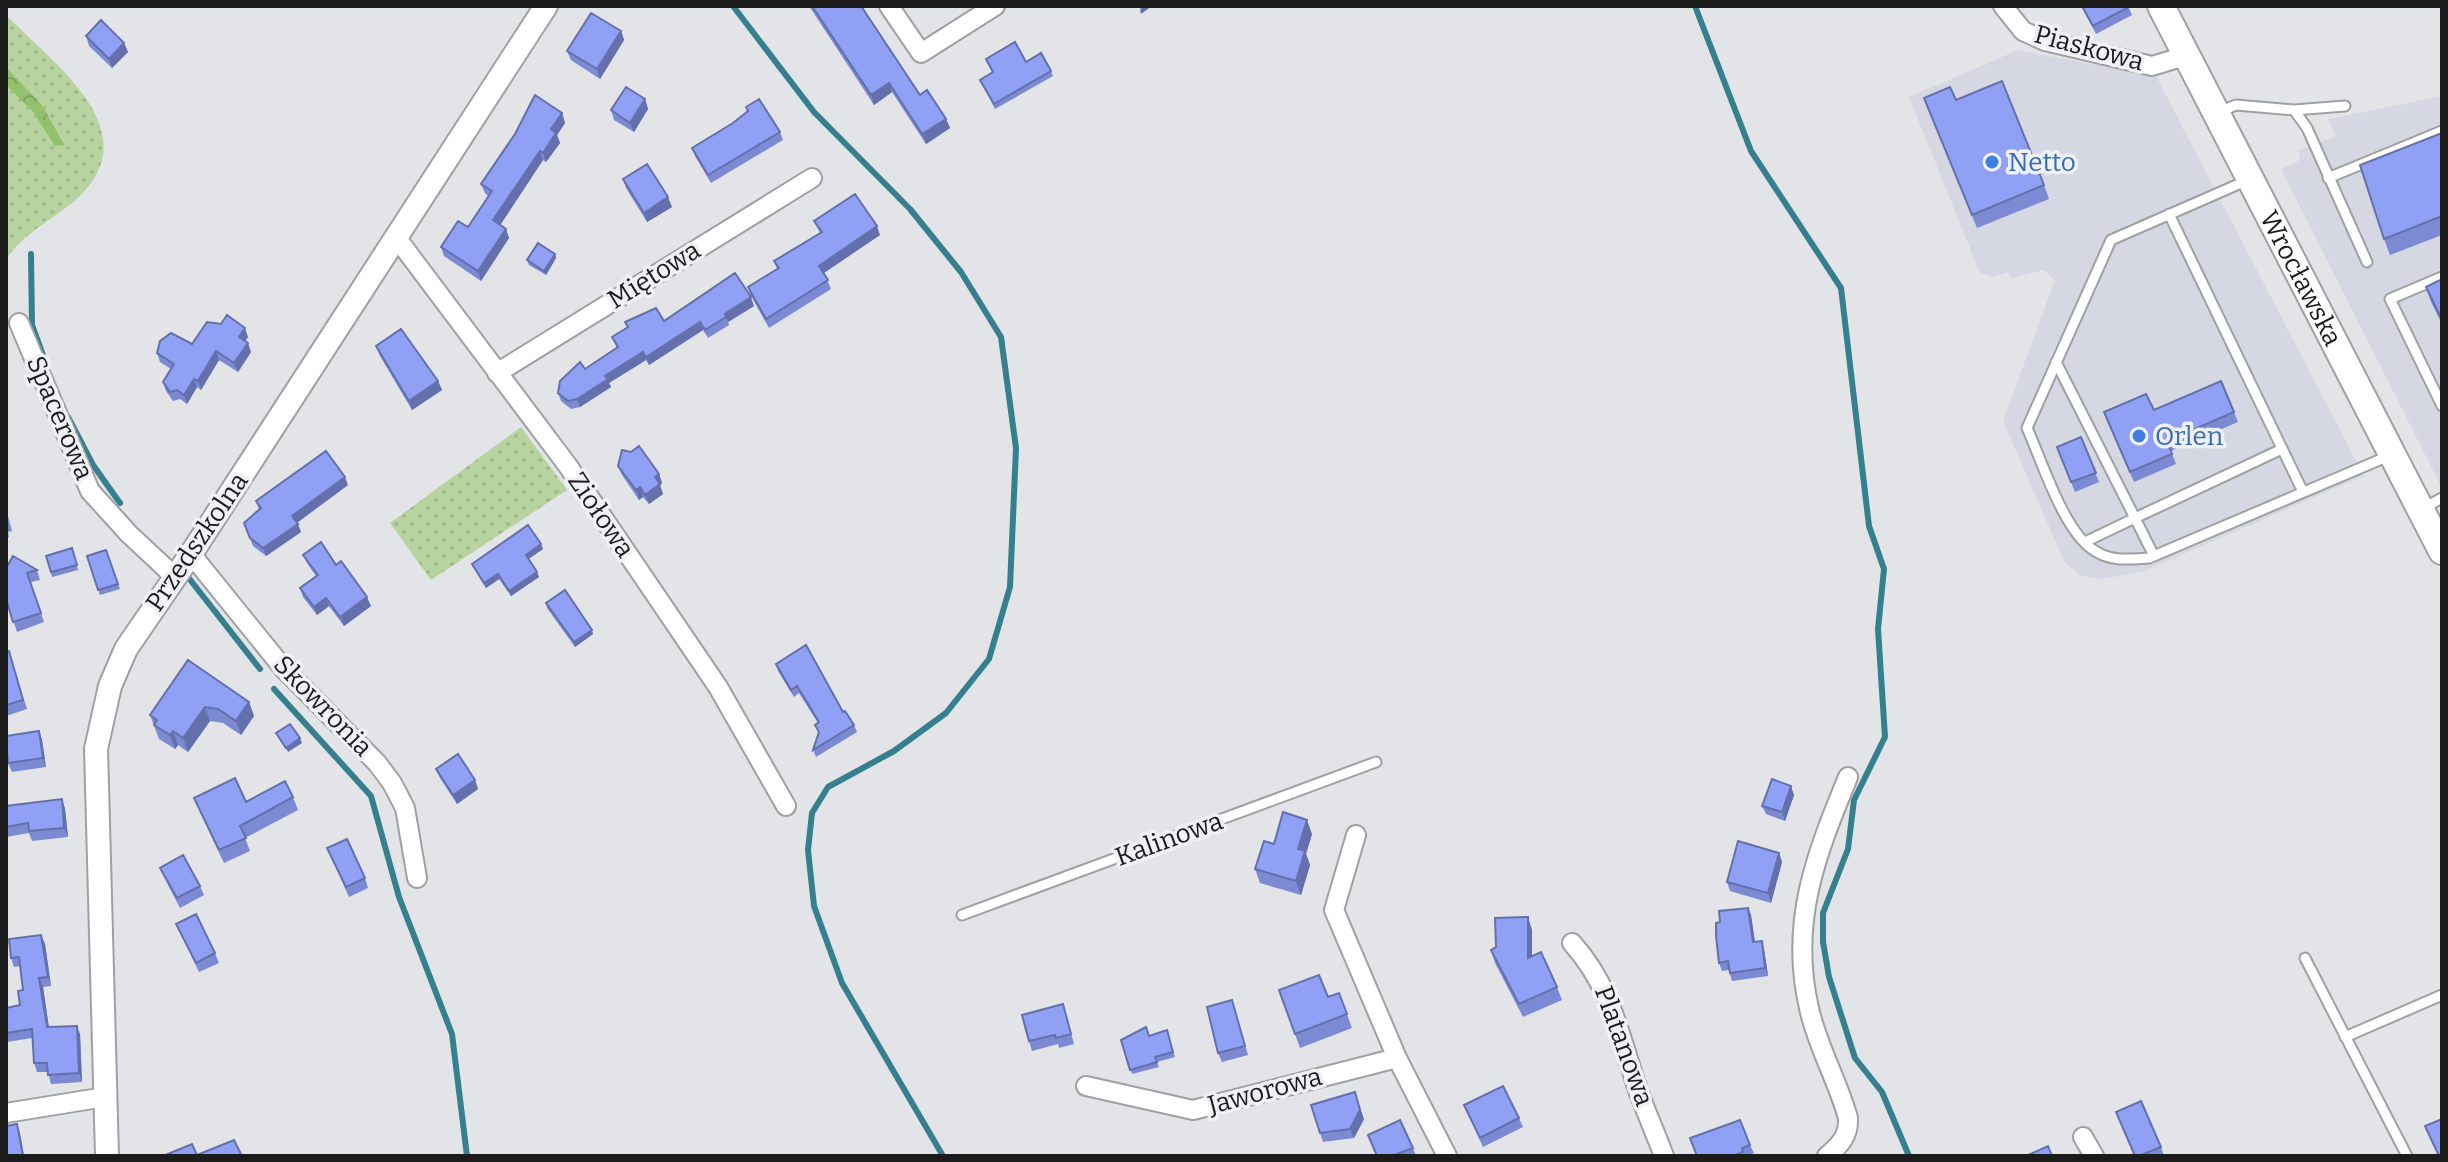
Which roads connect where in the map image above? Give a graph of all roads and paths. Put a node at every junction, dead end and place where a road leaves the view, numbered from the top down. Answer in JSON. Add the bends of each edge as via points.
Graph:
{"nodes":[{"id":1,"x":546,"y":6,"type":"edge"},
{"id":2,"x":889,"y":6,"type":"edge"},
{"id":3,"x":995,"y":6,"type":"edge"},
{"id":4,"x":2003,"y":6,"type":"edge"},
{"id":5,"x":2161,"y":6,"type":"edge"},
{"id":6,"x":2185,"y":56,"type":"junction"},
{"id":7,"x":2345,"y":106,"type":"dead end"},
{"id":8,"x":2294,"y":110,"type":"junction"},
{"id":9,"x":2216,"y":113,"type":"junction"},
{"id":10,"x":2442,"y":131,"type":"edge"},
{"id":11,"x":812,"y":178,"type":"dead end"},
{"id":12,"x":2328,"y":178,"type":"junction"},
{"id":13,"x":2251,"y":179,"type":"junction"},
{"id":14,"x":2169,"y":214,"type":"junction"},
{"id":15,"x":396,"y":237,"type":"junction"},
{"id":16,"x":2367,"y":262,"type":"dead end"},
{"id":17,"x":2442,"y":277,"type":"edge"},
{"id":18,"x":19,"y":323,"type":"dead end"},
{"id":19,"x":2056,"y":362,"type":"junction"},
{"id":20,"x":497,"y":373,"type":"junction"},
{"id":21,"x":2442,"y":406,"type":"edge"},
{"id":22,"x":2282,"y":449,"type":"junction"},
{"id":23,"x":2393,"y":454,"type":"junction"},
{"id":24,"x":2303,"y":492,"type":"junction"},
{"id":25,"x":2431,"y":504,"type":"edge"},
{"id":26,"x":2135,"y":518,"type":"junction"},
{"id":27,"x":2085,"y":542,"type":"junction"},
{"id":28,"x":2442,"y":551,"type":"edge"},
{"id":29,"x":191,"y":554,"type":"junction"},
{"id":30,"x":2154,"y":556,"type":"junction"},
{"id":31,"x":175,"y":577,"type":"junction"},
{"id":32,"x":1376,"y":762,"type":"dead end"},
{"id":33,"x":1848,"y":777,"type":"dead end"},
{"id":34,"x":786,"y":806,"type":"dead end"},
{"id":35,"x":1356,"y":835,"type":"dead end"},
{"id":36,"x":417,"y":878,"type":"dead end"},
{"id":37,"x":962,"y":915,"type":"dead end"},
{"id":38,"x":1572,"y":943,"type":"dead end"},
{"id":39,"x":2305,"y":958,"type":"dead end"},
{"id":40,"x":2442,"y":995,"type":"edge"},
{"id":41,"x":2345,"y":1037,"type":"junction"},
{"id":42,"x":1397,"y":1058,"type":"junction"},
{"id":43,"x":1086,"y":1086,"type":"dead end"},
{"id":44,"x":105,"y":1097,"type":"junction"},
{"id":45,"x":6,"y":1113,"type":"edge"},
{"id":46,"x":2083,"y":1137,"type":"dead end"},
{"id":47,"x":107,"y":1156,"type":"edge"},
{"id":48,"x":1447,"y":1156,"type":"edge"},
{"id":49,"x":1664,"y":1156,"type":"edge"},
{"id":50,"x":1827,"y":1156,"type":"edge"},
{"id":51,"x":2094,"y":1156,"type":"edge"},
{"id":52,"x":2407,"y":1156,"type":"edge"}],
"edges":[{"from":1,"to":15,"type":"street","name":"Przedszkolna"},
{"from":2,"to":3,"type":"street","via":[[921,53]]},
{"from":4,"to":6,"type":"street","name":"Piaskowa","via":[[2023,31],[2045,41],[2152,66]]},
{"from":5,"to":6,"type":"main road","name":"Wrocławska"},
{"from":6,"to":9,"type":"main road","name":"Wrocławska"},
{"from":7,"to":8,"type":"lane"},
{"from":8,"to":9,"type":"lane","via":[[2236,105]]},
{"from":8,"to":12,"type":"lane"},
{"from":9,"to":13,"type":"main road","name":"Wrocławska"},
{"from":10,"to":12,"type":"lane"},
{"from":11,"to":20,"type":"street","name":"Miętowa"},
{"from":12,"to":16,"type":"lane"},
{"from":13,"to":14,"type":"lane"},
{"from":13,"to":23,"type":"main road","name":"Wrocławska"},
{"from":14,"to":19,"type":"lane","via":[[2111,240]]},
{"from":14,"to":22,"type":"lane"},
{"from":15,"to":20,"type":"street","name":"Ziołowa"},
{"from":15,"to":29,"type":"street","name":"Przedszkolna"},
{"from":17,"to":21,"type":"lane","via":[[2390,299]]},
{"from":18,"to":31,"type":"street","name":"Spacerowa","via":[[90,491]]},
{"from":19,"to":26,"type":"lane"},
{"from":19,"to":27,"type":"lane","via":[[2027,428],[2072,528]]},
{"from":20,"to":34,"type":"street","name":"Ziołowa","via":[[568,466],[718,687]]},
{"from":22,"to":24,"type":"lane"},
{"from":22,"to":26,"type":"lane"},
{"from":23,"to":24,"type":"lane"},
{"from":23,"to":25,"type":"main road","name":"Wrocławska"},
{"from":24,"to":30,"type":"lane"},
{"from":25,"to":28,"type":"main road","name":"Wrocławska"},
{"from":26,"to":27,"type":"lane"},
{"from":26,"to":30,"type":"lane"},
{"from":27,"to":30,"type":"lane","via":[[2117,560]]},
{"from":29,"to":31,"type":"street","name":"Przedszkolna"},
{"from":29,"to":36,"type":"street","name":"Skowronia","via":[[284,669],[392,783],[405,808]]},
{"from":31,"to":44,"type":"street","name":"Przedszkolna","via":[[140,625],[118,668],[96,749]]},
{"from":32,"to":37,"type":"lane","name":"Kalinowa"},
{"from":33,"to":50,"type":"street","via":[[1814,861],[1803,908],[1809,1009],[1848,1118],[1842,1144]]},
{"from":35,"to":42,"type":"street","via":[[1334,910]]},
{"from":38,"to":49,"type":"street","name":"Platanowa","via":[[1598,975],[1613,1005]]},
{"from":39,"to":41,"type":"lane"},
{"from":40,"to":41,"type":"lane"},
{"from":41,"to":52,"type":"lane"},
{"from":42,"to":43,"type":"street","name":"Jaworowa","via":[[1193,1110]]},
{"from":42,"to":48,"type":"street"},
{"from":44,"to":45,"type":"street"},
{"from":44,"to":47,"type":"street","name":"Przedszkolna"},
{"from":46,"to":51,"type":"street"}]}
